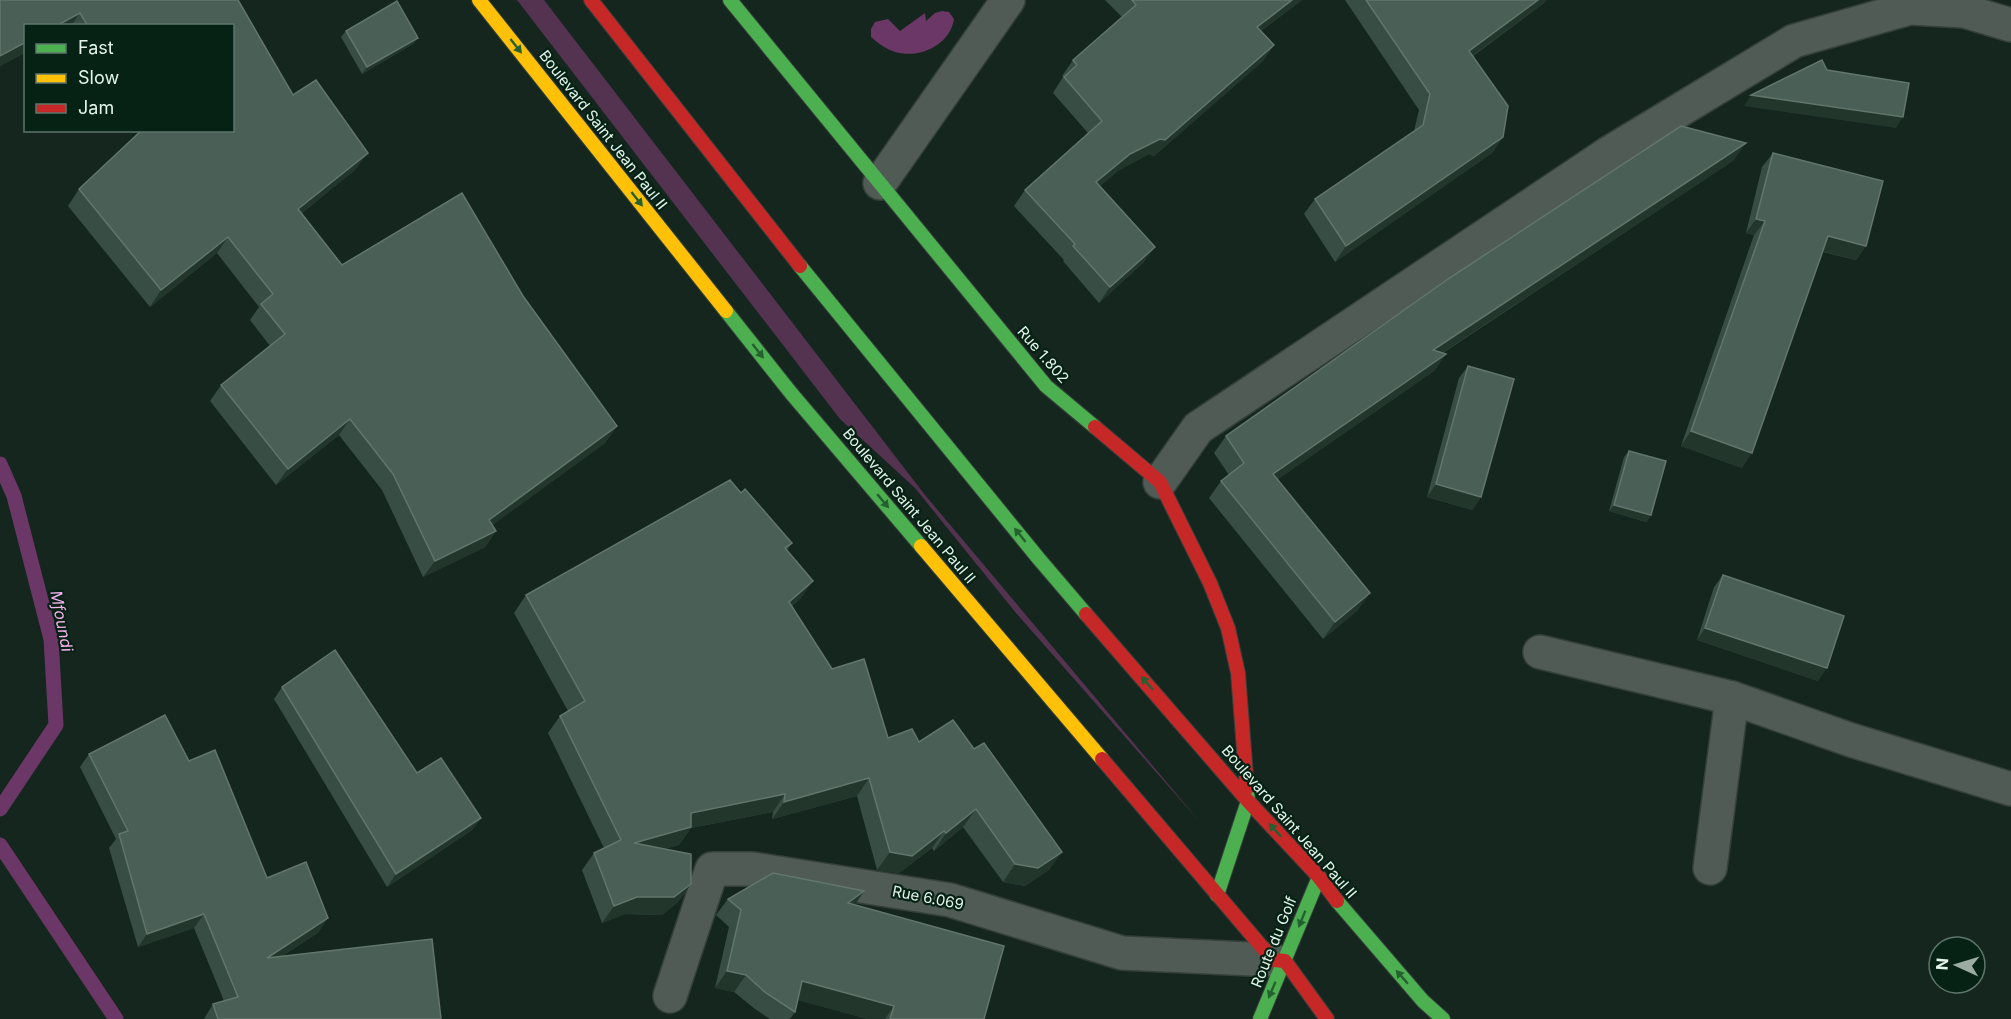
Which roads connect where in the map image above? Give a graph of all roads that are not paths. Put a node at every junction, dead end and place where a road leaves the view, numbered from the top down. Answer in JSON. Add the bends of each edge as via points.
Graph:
{"nodes":[{"id":1,"x":479,"y":0,"type":"edge"},
{"id":2,"x":591,"y":0,"type":"edge"},
{"id":3,"x":730,"y":0,"type":"edge"},
{"id":4,"x":1008,"y":0,"type":"edge"},
{"id":5,"x":1964,"y":6,"type":"edge"},
{"id":6,"x":2011,"y":25,"type":"edge"},
{"id":7,"x":880,"y":183,"type":"junction"},
{"id":8,"x":1160,"y":482,"type":"junction"},
{"id":9,"x":1540,"y":652,"type":"dead end"},
{"id":10,"x":1732,"y":698,"type":"junction"},
{"id":11,"x":2009,"y":781,"type":"edge"},
{"id":12,"x":1248,"y":801,"type":"junction"},
{"id":13,"x":1710,"y":868,"type":"dead end"},
{"id":14,"x":1318,"y":877,"type":"junction"},
{"id":15,"x":1217,"y":895,"type":"junction"},
{"id":16,"x":1279,"y":960,"type":"junction"},
{"id":17,"x":670,"y":996,"type":"dead end"},
{"id":18,"x":1260,"y":1019,"type":"edge"},
{"id":19,"x":1327,"y":1019,"type":"edge"},
{"id":20,"x":1443,"y":1019,"type":"edge"}],
"edges":[{"from":1,"to":15,"type":"main road","name":"Boulevard Saint Jean Paul II","one_way":true,"via":[[791,393]]},
{"from":12,"to":2,"type":"main road","name":"Boulevard Saint Jean Paul II","one_way":true,"via":[[1032,550],[794,259]]},
{"from":3,"to":7,"type":"main road","name":"Rue 1.802"},
{"from":4,"to":7,"type":"street"},
{"from":5,"to":6,"type":"street"},
{"from":5,"to":8,"type":"street","via":[[1910,8],[1794,41],[1609,153],[1198,428]]},
{"from":7,"to":8,"type":"main road","name":"Rue 1.802","via":[[1046,386]]},
{"from":8,"to":12,"type":"main road","name":"Rue 1.802","via":[[1228,628],[1238,673]]},
{"from":9,"to":10,"type":"street"},
{"from":10,"to":11,"type":"street","via":[[1851,740]]},
{"from":10,"to":13,"type":"street"},
{"from":14,"to":12,"type":"main road","name":"Boulevard Saint Jean Paul II","one_way":true},
{"from":12,"to":15,"type":"main road"},
{"from":14,"to":16,"type":"main road","name":"Route du Golf","one_way":true},
{"from":20,"to":14,"type":"main road","name":"Boulevard Saint Jean Paul II","one_way":true,"via":[[1421,1005]]},
{"from":15,"to":16,"type":"main road","name":"Boulevard Saint Jean Paul II"},
{"from":16,"to":17,"type":"street","name":"Rue 6.069","via":[[1122,953],[950,900],[753,868],[712,869]]},
{"from":16,"to":18,"type":"main road","name":"Route du Golf","one_way":true},
{"from":16,"to":19,"type":"main road","name":"Boulevard Saint Jean Paul II"}]}
